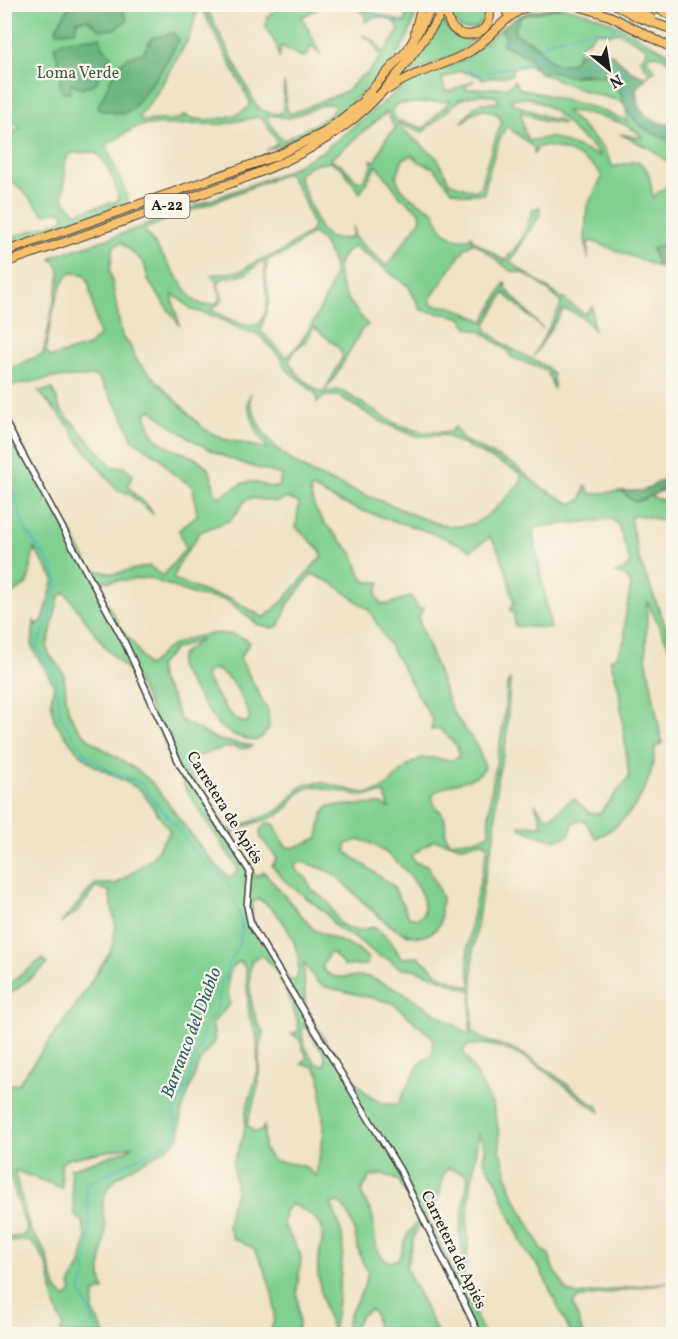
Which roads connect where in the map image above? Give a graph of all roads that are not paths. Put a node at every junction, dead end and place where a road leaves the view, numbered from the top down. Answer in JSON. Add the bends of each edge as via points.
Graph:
{"nodes":[{"id":1,"x":422,"y":4,"type":"edge"},
{"id":2,"x":434,"y":4,"type":"edge"},
{"id":3,"x":446,"y":4,"type":"edge"},
{"id":4,"x":488,"y":4,"type":"edge"},
{"id":5,"x":518,"y":4,"type":"edge"},
{"id":6,"x":536,"y":4,"type":"edge"},
{"id":7,"x":572,"y":4,"type":"edge"},
{"id":8,"x":592,"y":4,"type":"edge"},
{"id":9,"x":614,"y":4,"type":"edge"},
{"id":10,"x":625,"y":4,"type":"edge"},
{"id":11,"x":648,"y":4,"type":"edge"},
{"id":12,"x":673,"y":16,"type":"edge"},
{"id":13,"x":674,"y":30,"type":"edge"},
{"id":14,"x":671,"y":48,"type":"edge"},
{"id":15,"x":404,"y":55,"type":"junction"},
{"id":16,"x":456,"y":57,"type":"junction"},
{"id":17,"x":371,"y":99,"type":"junction"},
{"id":18,"x":247,"y":167,"type":"junction"},
{"id":19,"x":4,"y":252,"type":"edge"},
{"id":20,"x":4,"y":263,"type":"edge"},
{"id":21,"x":4,"y":420,"type":"edge"},
{"id":22,"x":479,"y":1335,"type":"edge"}],
"edges":[{"from":1,"to":15,"type":"highway","via":[[418,25]]},
{"from":2,"to":15,"type":"highway"},
{"from":3,"to":4,"type":"highway","via":[[450,25],[469,35],[481,32],[488,24]]},
{"from":3,"to":17,"type":"highway"},
{"from":5,"to":16,"type":"highway"},
{"from":6,"to":16,"type":"highway","via":[[515,13],[478,46]]},
{"from":7,"to":14,"type":"highway","via":[[610,16]]},
{"from":8,"to":14,"type":"highway","via":[[618,15]]},
{"from":9,"to":13,"type":"highway"},
{"from":10,"to":13,"type":"highway"},
{"from":11,"to":12,"type":"highway"},
{"from":15,"to":18,"type":"highway","via":[[371,92],[338,119]]},
{"from":16,"to":17,"type":"highway","via":[[403,79]]},
{"from":17,"to":18,"type":"highway","number":"A-22","via":[[318,136]]},
{"from":17,"to":20,"type":"highway","number":"A-22","via":[[325,140],[283,163]]},
{"from":18,"to":19,"type":"highway","number":"A-22"},
{"from":21,"to":22,"type":"street","name":"Carretera de Apiés","via":[[125,643],[180,765],[247,866],[251,925],[400,1170]]}]}
